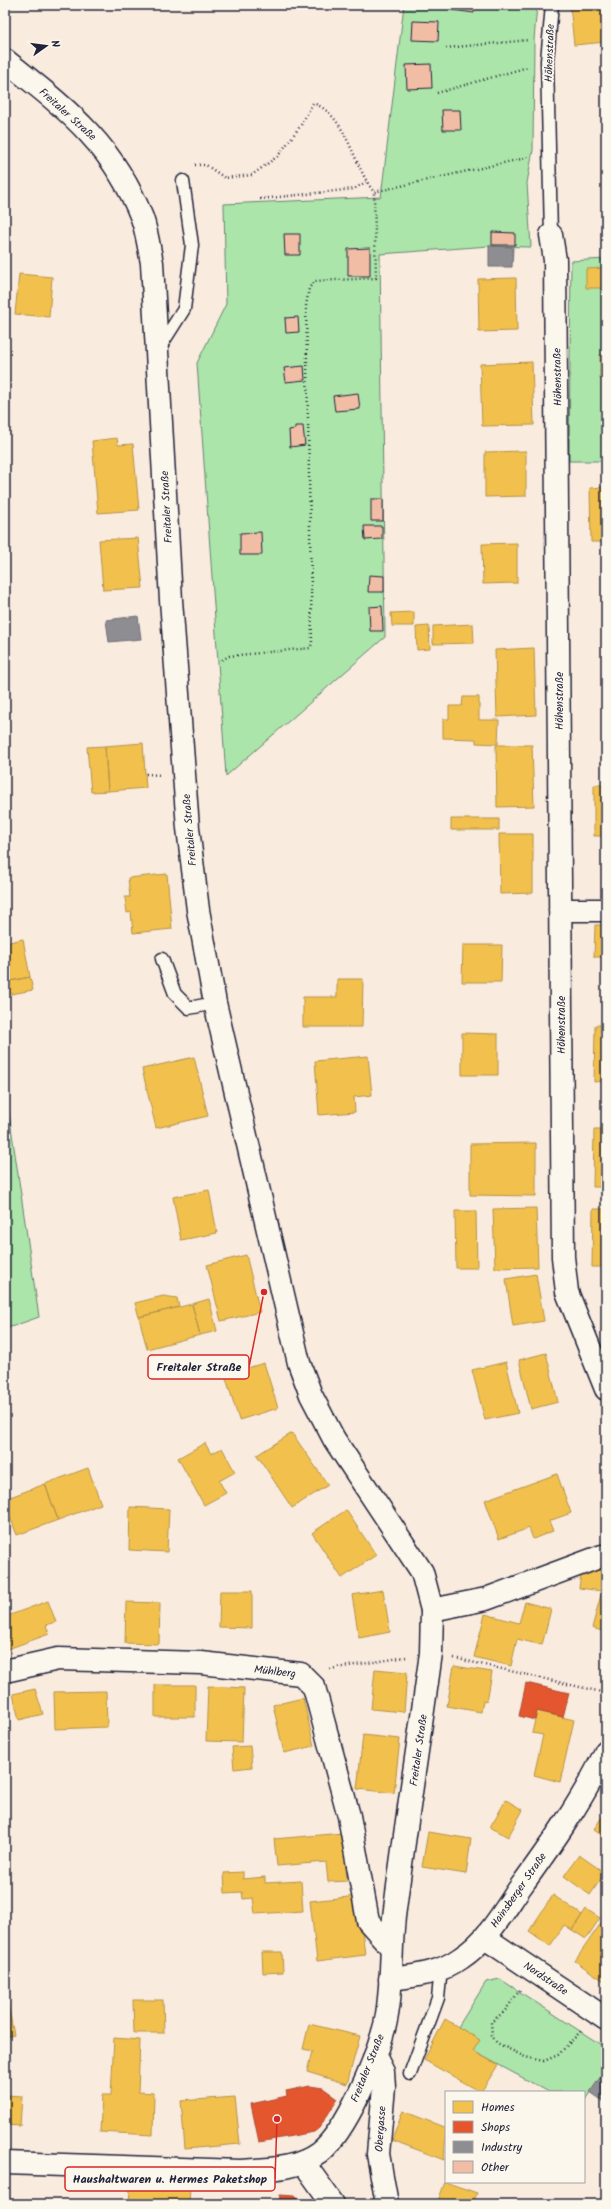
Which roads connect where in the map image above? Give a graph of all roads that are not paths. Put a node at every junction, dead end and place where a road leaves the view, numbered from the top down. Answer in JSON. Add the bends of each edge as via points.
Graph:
{"nodes":[{"id":1,"x":552,"y":5,"type":"edge"},
{"id":2,"x":5,"y":60,"type":"edge"},
{"id":3,"x":183,"y":181,"type":"road end"},
{"id":4,"x":551,"y":235,"type":"joint"},
{"id":5,"x":158,"y":351,"type":"junction"},
{"id":6,"x":560,"y":910,"type":"junction"},
{"id":7,"x":606,"y":910,"type":"edge"},
{"id":8,"x":162,"y":959,"type":"dead end"},
{"id":9,"x":215,"y":1003,"type":"junction"},
{"id":10,"x":606,"y":1389,"type":"edge"},
{"id":11,"x":606,"y":1556,"type":"edge"},
{"id":12,"x":432,"y":1610,"type":"junction"},
{"id":13,"x":5,"y":1671,"type":"edge"},
{"id":14,"x":606,"y":1751,"type":"edge"},
{"id":15,"x":485,"y":1938,"type":"junction"},
{"id":16,"x":391,"y":1947,"type":"junction"},
{"id":17,"x":441,"y":1969,"type":"junction"},
{"id":18,"x":390,"y":1979,"type":"junction"},
{"id":19,"x":601,"y":2016,"type":"edge"},
{"id":20,"x":374,"y":2056,"type":"junction"},
{"id":21,"x":410,"y":2074,"type":"dead end"},
{"id":22,"x":303,"y":2162,"type":"junction"},
{"id":23,"x":5,"y":2163,"type":"edge"},
{"id":24,"x":333,"y":2204,"type":"edge"},
{"id":25,"x":387,"y":2204,"type":"edge"}],
"edges":[{"from":1,"to":4,"type":"lane","name":"Höhenstraße","via":[[548,61]]},
{"from":2,"to":5,"type":"street","name":"Freitaler Straße","via":[[65,108],[99,143],[122,176],[142,219],[152,263]]},
{"from":3,"to":5,"type":"lane","via":[[192,245],[184,309]]},
{"from":4,"to":6,"type":"street","name":"Höhenstraße","via":[[555,260],[558,458]]},
{"from":5,"to":9,"type":"street","name":"Freitaler Straße","via":[[171,600],[188,828],[198,910]]},
{"from":6,"to":7,"type":"street"},
{"from":6,"to":10,"type":"street","name":"Höhenstraße","via":[[563,1257],[568,1292]]},
{"from":8,"to":9,"type":"lane","via":[[175,994],[189,1008]]},
{"from":9,"to":12,"type":"street","name":"Freitaler Straße","via":[[302,1369],[311,1395],[334,1439],[422,1572]]},
{"from":11,"to":12,"type":"street","via":[[486,1600]]},
{"from":12,"to":16,"type":"street","name":"Freitaler Straße","via":[[431,1653]]},
{"from":13,"to":16,"type":"street","name":"Mühlberg","via":[[58,1659],[201,1663],[301,1674],[314,1687],[349,1816],[368,1921]]},
{"from":14,"to":15,"type":"street","name":"Hainsberger Straße","via":[[596,1772],[553,1841]]},
{"from":15,"to":17,"type":"street","name":"Hainsberger Straße","via":[[461,1958]]},
{"from":15,"to":19,"type":"street","name":"Nordstraße"},
{"from":16,"to":18,"type":"street","name":"Freitaler Straße"},
{"from":17,"to":18,"type":"street","name":"Hainsberger Straße","via":[[428,1974]]},
{"from":17,"to":21,"type":"lane","via":[[438,1998]]},
{"from":18,"to":20,"type":"street","name":"Freitaler Straße","via":[[385,2024]]},
{"from":20,"to":22,"type":"street","name":"Freitaler Straße","via":[[347,2115],[327,2145]]},
{"from":20,"to":25,"type":"street","name":"Obergasse","via":[[383,2072],[378,2154]]},
{"from":22,"to":23,"type":"street","name":"Freitaler Straße","via":[[278,2168],[240,2171]]},
{"from":22,"to":24,"type":"street"}]}
